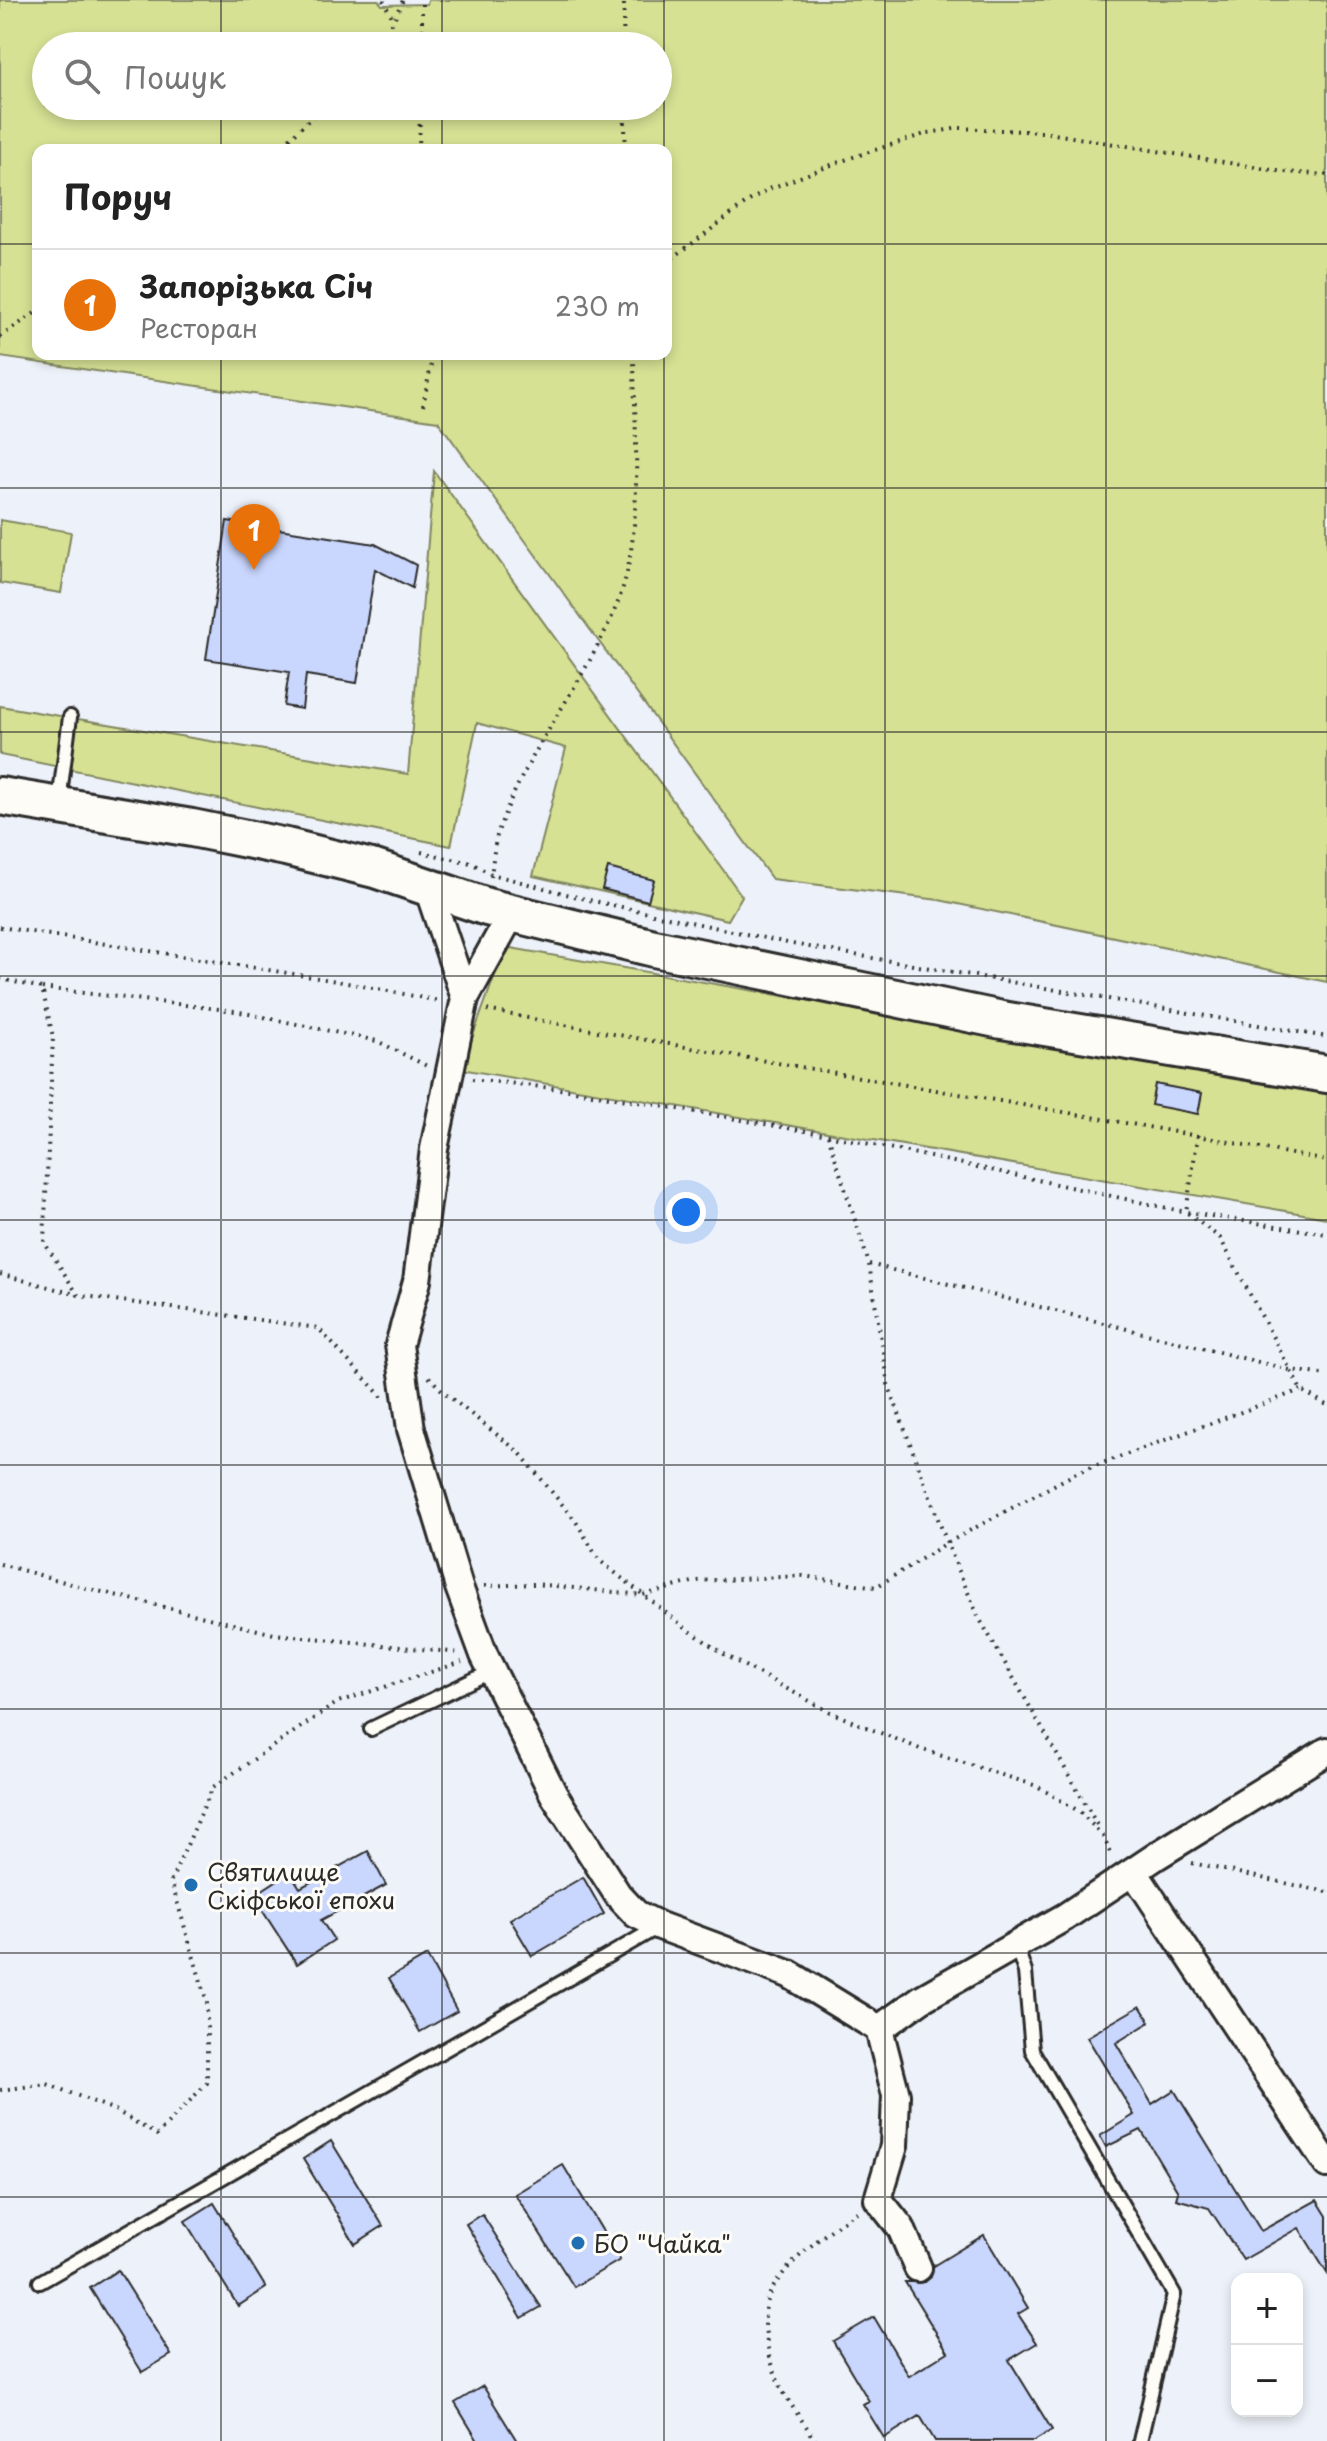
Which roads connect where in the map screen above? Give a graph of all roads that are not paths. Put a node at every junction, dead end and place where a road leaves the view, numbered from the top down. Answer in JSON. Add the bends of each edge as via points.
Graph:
{"nodes":[{"id":1,"x":70,"y":717,"type":"dead end"},
{"id":2,"x":0,"y":796,"type":"edge"},
{"id":3,"x":59,"y":805,"type":"junction"},
{"id":4,"x":428,"y":888,"type":"junction"},
{"id":5,"x":497,"y":898,"type":"junction"},
{"id":6,"x":464,"y":1002,"type":"junction"},
{"id":7,"x":1327,"y":1074,"type":"edge"},
{"id":8,"x":488,"y":1663,"type":"junction"},
{"id":9,"x":371,"y":1729,"type":"dead end"},
{"id":10,"x":1327,"y":1751,"type":"edge"},
{"id":11,"x":1128,"y":1875,"type":"junction"},
{"id":12,"x":660,"y":1926,"type":"junction"},
{"id":13,"x":1016,"y":1945,"type":"junction"},
{"id":14,"x":879,"y":2029,"type":"junction"},
{"id":15,"x":1327,"y":2164,"type":"edge"},
{"id":16,"x":918,"y":2268,"type":"dead end"},
{"id":17,"x":40,"y":2282,"type":"dead end"},
{"id":18,"x":1140,"y":2441,"type":"edge"}],
"edges":[{"from":1,"to":3,"type":"lane"},
{"from":2,"to":3,"type":"main road"},
{"from":3,"to":4,"type":"main road","via":[[286,847]]},
{"from":4,"to":5,"type":"main road"},
{"from":4,"to":6,"type":"street"},
{"from":5,"to":6,"type":"street"},
{"from":5,"to":7,"type":"main road","via":[[654,948],[1002,1020]]},
{"from":6,"to":8,"type":"street","via":[[434,1149],[417,1281],[399,1345],[411,1429]]},
{"from":8,"to":9,"type":"lane"},
{"from":8,"to":12,"type":"street","via":[[554,1795],[618,1895],[636,1914]]},
{"from":10,"to":11,"type":"street"},
{"from":11,"to":13,"type":"street"},
{"from":11,"to":15,"type":"street"},
{"from":12,"to":14,"type":"street","via":[[789,1974]]},
{"from":12,"to":17,"type":"lane"},
{"from":13,"to":14,"type":"street"},
{"from":13,"to":18,"type":"lane","via":[[1025,1972],[1032,2050],[1174,2294]]},
{"from":14,"to":16,"type":"street","via":[[896,2095],[894,2146],[878,2199],[901,2228]]}]}
